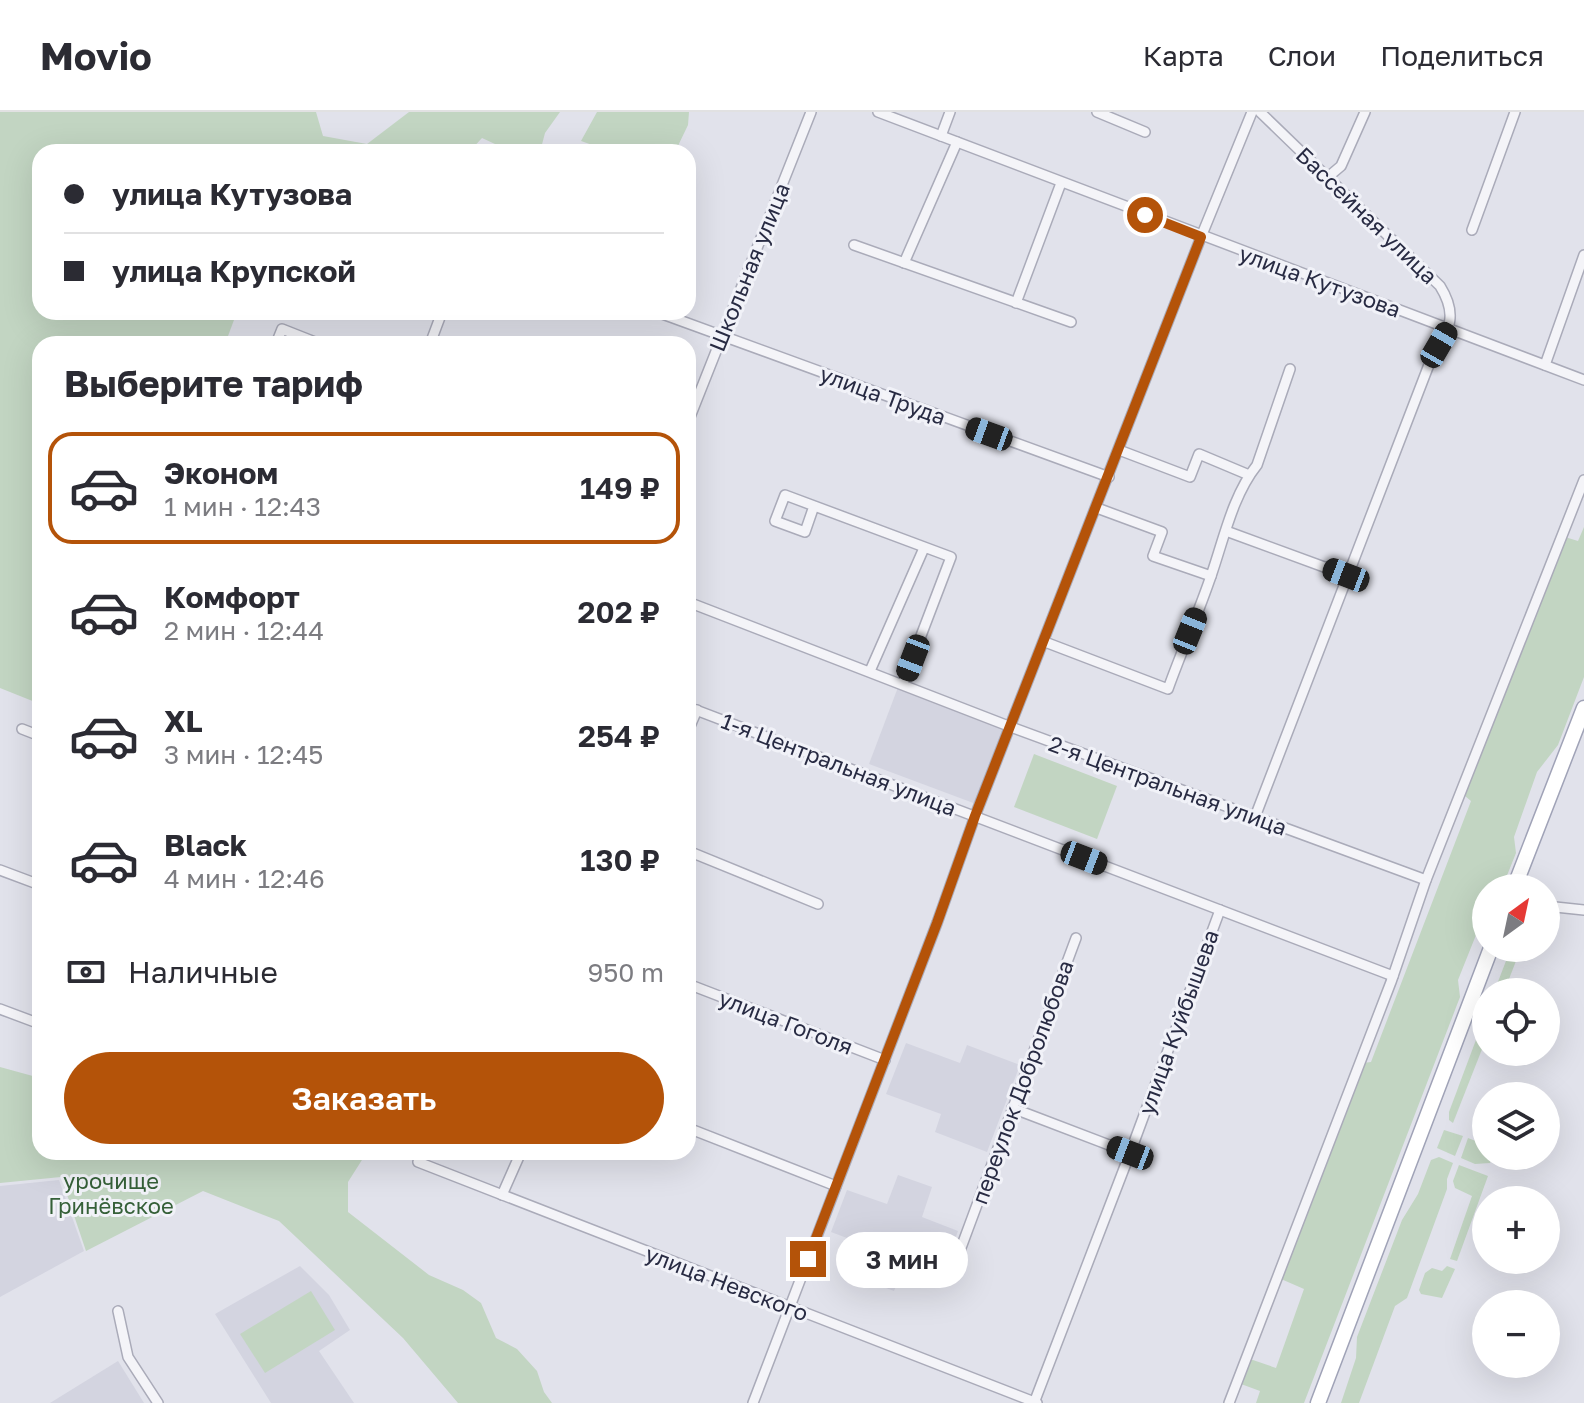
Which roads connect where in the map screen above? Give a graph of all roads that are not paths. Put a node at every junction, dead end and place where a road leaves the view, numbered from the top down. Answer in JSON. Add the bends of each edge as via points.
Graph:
{"nodes":[{"id":1,"x":811,"y":112,"type":"edge"},
{"id":2,"x":878,"y":112,"type":"edge"},
{"id":3,"x":950,"y":112,"type":"edge"},
{"id":4,"x":1097,"y":112,"type":"edge"},
{"id":5,"x":1252,"y":112,"type":"edge"},
{"id":6,"x":1260,"y":112,"type":"edge"},
{"id":7,"x":1365,"y":112,"type":"edge"},
{"id":8,"x":1515,"y":112,"type":"edge"},
{"id":9,"x":1145,"y":132,"type":"dead end"},
{"id":10,"x":941,"y":136,"type":"junction"},
{"id":11,"x":957,"y":142,"type":"junction"},
{"id":12,"x":1328,"y":177,"type":"junction"},
{"id":13,"x":1061,"y":183,"type":"junction"},
{"id":14,"x":1472,"y":230,"type":"dead end"},
{"id":15,"x":1201,"y":237,"type":"junction"},
{"id":16,"x":854,"y":245,"type":"dead end"},
{"id":17,"x":1584,"y":255,"type":"edge"},
{"id":18,"x":904,"y":263,"type":"junction"},
{"id":19,"x":1016,"y":303,"type":"junction"},
{"id":20,"x":677,"y":320,"type":"edge"},
{"id":21,"x":1071,"y":322,"type":"dead end"},
{"id":22,"x":1448,"y":329,"type":"junction"},
{"id":23,"x":279,"y":336,"type":"edge"},
{"id":24,"x":300,"y":336,"type":"edge"},
{"id":25,"x":721,"y":337,"type":"junction"},
{"id":26,"x":1545,"y":365,"type":"junction"},
{"id":27,"x":1290,"y":369,"type":"dead end"},
{"id":28,"x":1584,"y":380,"type":"edge"},
{"id":29,"x":696,"y":401,"type":"edge"},
{"id":30,"x":1119,"y":450,"type":"junction"},
{"id":31,"x":1249,"y":475,"type":"junction"},
{"id":32,"x":1109,"y":477,"type":"junction"},
{"id":33,"x":1584,"y":480,"type":"edge"},
{"id":34,"x":814,"y":506,"type":"junction"},
{"id":35,"x":1097,"y":508,"type":"junction"},
{"id":36,"x":1226,"y":531,"type":"junction"},
{"id":37,"x":924,"y":548,"type":"junction"},
{"id":38,"x":1346,"y":575,"type":"junction"},
{"id":39,"x":1211,"y":576,"type":"junction"},
{"id":40,"x":696,"y":605,"type":"edge"},
{"id":41,"x":1045,"y":642,"type":"junction"},
{"id":42,"x":870,"y":671,"type":"junction"},
{"id":43,"x":903,"y":683,"type":"junction"},
{"id":44,"x":1584,"y":708,"type":"edge"},
{"id":45,"x":696,"y":710,"type":"edge"},
{"id":46,"x":1011,"y":727,"type":"junction"},
{"id":47,"x":22,"y":729,"type":"dead end"},
{"id":48,"x":32,"y":733,"type":"edge"},
{"id":49,"x":975,"y":816,"type":"junction"},
{"id":50,"x":1255,"y":817,"type":"junction"},
{"id":51,"x":696,"y":854,"type":"edge"},
{"id":52,"x":0,"y":870,"type":"edge"},
{"id":53,"x":1519,"y":874,"type":"edge"},
{"id":54,"x":1426,"y":880,"type":"junction"},
{"id":55,"x":32,"y":882,"type":"edge"},
{"id":56,"x":818,"y":904,"type":"dead end"},
{"id":57,"x":1560,"y":907,"type":"edge"},
{"id":58,"x":1220,"y":910,"type":"junction"},
{"id":59,"x":1584,"y":910,"type":"edge"},
{"id":60,"x":1076,"y":938,"type":"dead end"},
{"id":61,"x":1486,"y":962,"type":"edge"},
{"id":62,"x":1393,"y":976,"type":"junction"},
{"id":63,"x":696,"y":987,"type":"edge"},
{"id":64,"x":0,"y":1009,"type":"edge"},
{"id":65,"x":32,"y":1021,"type":"edge"},
{"id":66,"x":885,"y":1060,"type":"junction"},
{"id":67,"x":1012,"y":1108,"type":"junction"},
{"id":68,"x":696,"y":1131,"type":"edge"},
{"id":69,"x":1130,"y":1153,"type":"junction"},
{"id":70,"x":517,"y":1160,"type":"edge"},
{"id":71,"x":418,"y":1162,"type":"dead end"},
{"id":72,"x":836,"y":1186,"type":"junction"},
{"id":73,"x":502,"y":1195,"type":"junction"},
{"id":74,"x":952,"y":1272,"type":"dead end"},
{"id":75,"x":790,"y":1307,"type":"junction"},
{"id":76,"x":118,"y":1311,"type":"dead end"},
{"id":77,"x":158,"y":1403,"type":"edge"},
{"id":78,"x":753,"y":1403,"type":"edge"},
{"id":79,"x":1035,"y":1403,"type":"edge"},
{"id":80,"x":1229,"y":1403,"type":"edge"},
{"id":81,"x":1318,"y":1403,"type":"edge"}],
"edges":[{"from":1,"to":25,"type":"street","name":"Школьная улица"},
{"from":2,"to":10,"type":"street","name":"улица Кутузова"},
{"from":3,"to":10,"type":"street"},
{"from":4,"to":9,"type":"street"},
{"from":5,"to":15,"type":"street"},
{"from":6,"to":12,"type":"street","name":"Бассейная улица"},
{"from":7,"to":12,"type":"street","via":[[1341,166]]},
{"from":8,"to":14,"type":"street"},
{"from":10,"to":11,"type":"street","name":"улица Кутузова"},
{"from":11,"to":13,"type":"street","name":"улица Кутузова"},
{"from":11,"to":18,"type":"street"},
{"from":12,"to":22,"type":"street","name":"Бассейная улица","via":[[1440,286],[1450,301]]},
{"from":13,"to":15,"type":"street","name":"улица Кутузова"},
{"from":13,"to":19,"type":"street"},
{"from":15,"to":22,"type":"street","name":"улица Кутузова"},
{"from":15,"to":30,"type":"street"},
{"from":16,"to":18,"type":"street"},
{"from":17,"to":26,"type":"street"},
{"from":18,"to":19,"type":"street"},
{"from":19,"to":21,"type":"street"},
{"from":20,"to":25,"type":"street","name":"улица Труда"},
{"from":22,"to":26,"type":"street","name":"улица Кутузова"},
{"from":22,"to":38,"type":"street"},
{"from":23,"to":24,"type":"street","via":[[282,329]]},
{"from":25,"to":29,"type":"street","name":"Школьная улица"},
{"from":25,"to":32,"type":"street","name":"улица Труда"},
{"from":26,"to":28,"type":"street","name":"улица Кутузова"},
{"from":27,"to":31,"type":"street"},
{"from":30,"to":31,"type":"street","via":[[1190,477],[1199,454]]},
{"from":30,"to":32,"type":"street"},
{"from":31,"to":36,"type":"street"},
{"from":32,"to":35,"type":"street"},
{"from":33,"to":54,"type":"street"},
{"from":34,"to":34,"type":"street","via":[[785,495],[775,521],[805,532]]},
{"from":34,"to":37,"type":"street"},
{"from":35,"to":39,"type":"street","via":[[1162,532],[1153,556]]},
{"from":35,"to":41,"type":"street"},
{"from":36,"to":38,"type":"street"},
{"from":36,"to":39,"type":"street"},
{"from":37,"to":42,"type":"street"},
{"from":37,"to":43,"type":"street","via":[[951,557]]},
{"from":38,"to":50,"type":"street"},
{"from":39,"to":41,"type":"street","via":[[1168,689]]},
{"from":40,"to":42,"type":"street","name":"2-я Центральная улица"},
{"from":41,"to":46,"type":"street"},
{"from":42,"to":43,"type":"street","name":"2-я Центральная улица"},
{"from":43,"to":46,"type":"street","name":"2-я Центральная улица"},
{"from":44,"to":53,"type":"main road"},
{"from":45,"to":49,"type":"street","name":"1-я Центральная улица"},
{"from":46,"to":49,"type":"street"},
{"from":46,"to":50,"type":"street","name":"2-я Центральная улица"},
{"from":47,"to":48,"type":"street"},
{"from":49,"to":58,"type":"street","name":"1-я Центральная улица"},
{"from":49,"to":66,"type":"street"},
{"from":50,"to":54,"type":"street","name":"2-я Центральная улица"},
{"from":51,"to":56,"type":"street"},
{"from":52,"to":55,"type":"street"},
{"from":54,"to":62,"type":"street"},
{"from":57,"to":59,"type":"street"},
{"from":58,"to":62,"type":"street","name":"1-я Центральная улица"},
{"from":58,"to":69,"type":"street","name":"улица Куйбышева"},
{"from":60,"to":67,"type":"street","name":"переулок Добролюбова"},
{"from":61,"to":81,"type":"main road"},
{"from":62,"to":80,"type":"street"},
{"from":63,"to":66,"type":"street","name":"улица Гоголя"},
{"from":64,"to":65,"type":"street"},
{"from":66,"to":72,"type":"street"},
{"from":67,"to":69,"type":"street"},
{"from":67,"to":74,"type":"street","name":"переулок Добролюбова"},
{"from":68,"to":72,"type":"street"},
{"from":69,"to":79,"type":"street","name":"улица Куйбышева"},
{"from":70,"to":73,"type":"street"},
{"from":71,"to":73,"type":"street","name":"улица Невского"},
{"from":72,"to":75,"type":"street"},
{"from":73,"to":75,"type":"street","name":"улица Невского"},
{"from":75,"to":78,"type":"street"},
{"from":75,"to":79,"type":"street","name":"улица Невского"},
{"from":76,"to":77,"type":"street","via":[[128,1357]]}]}
